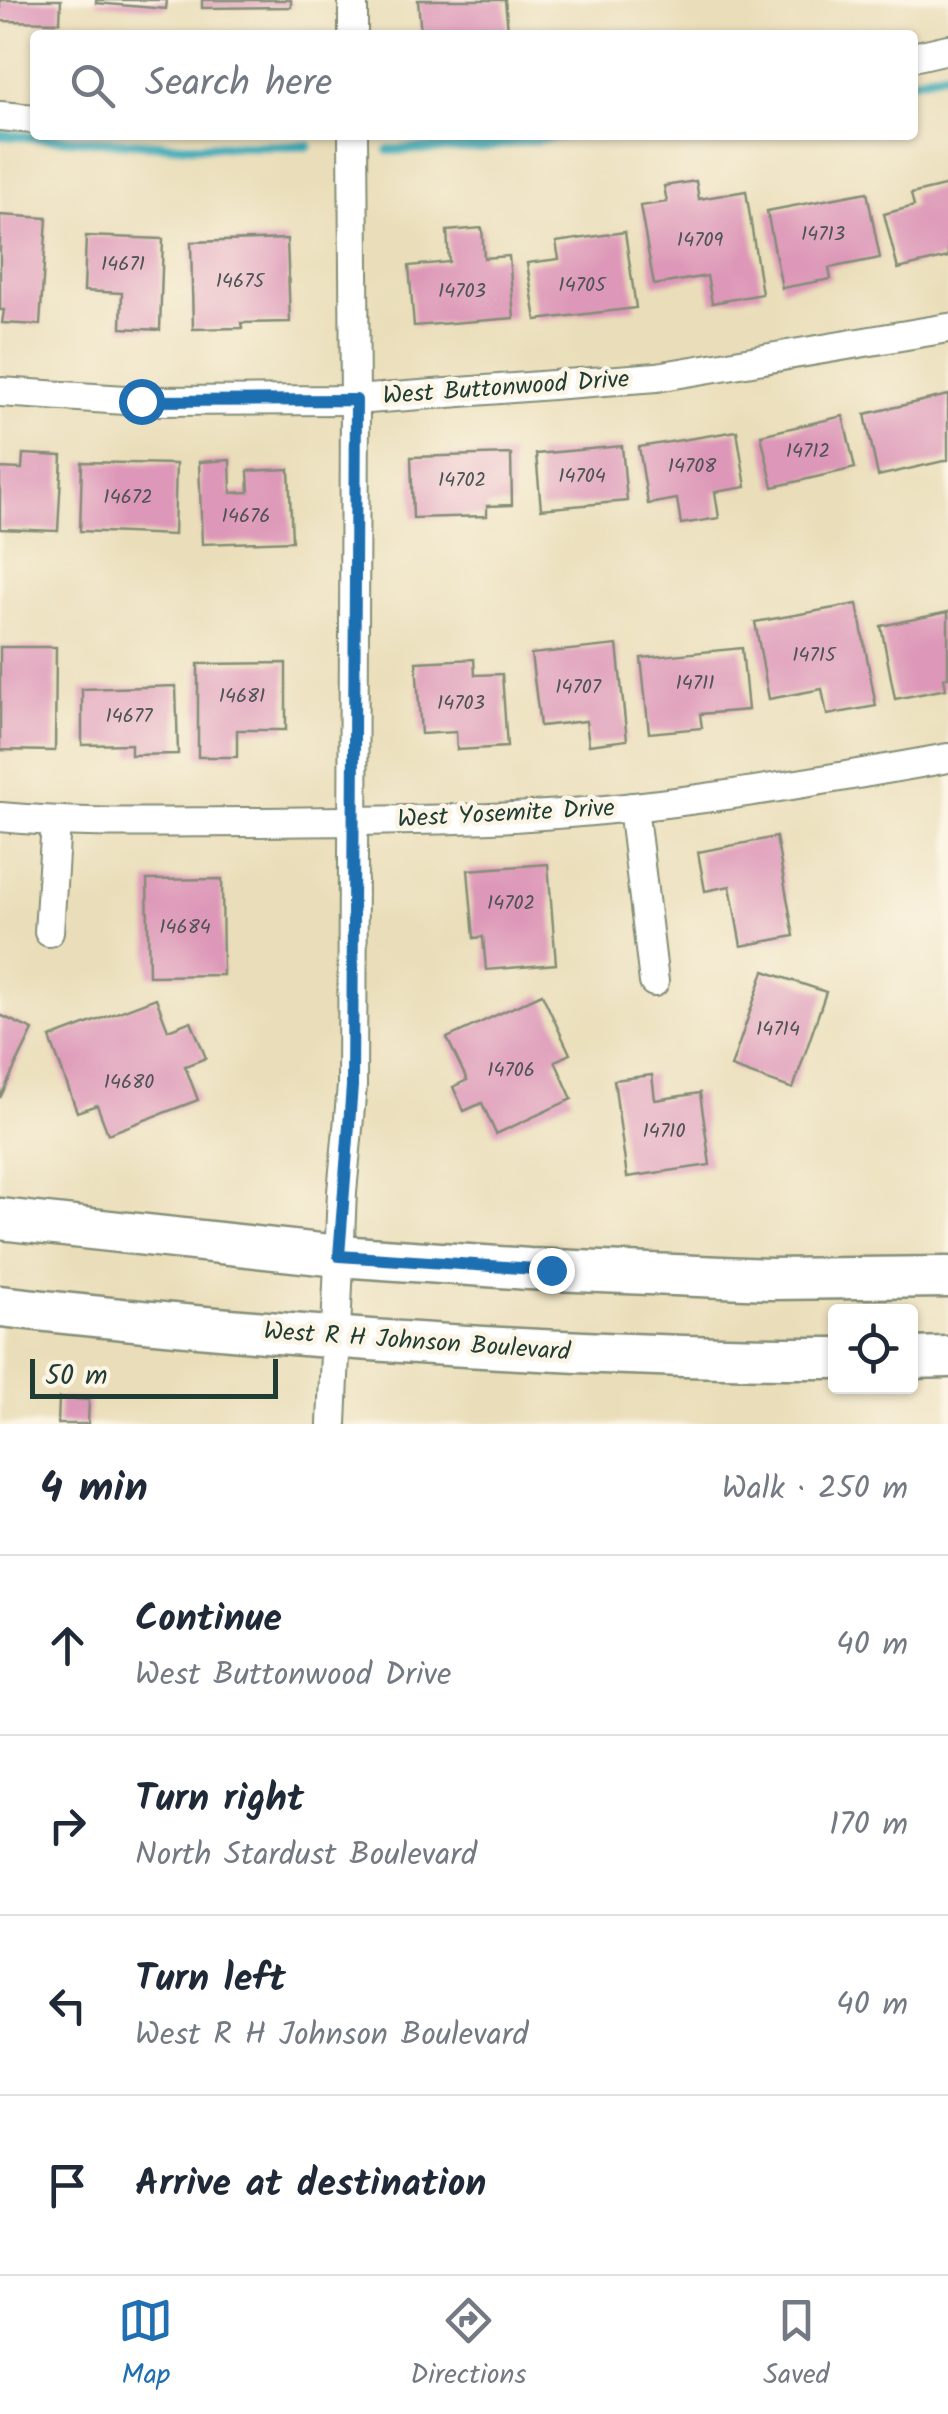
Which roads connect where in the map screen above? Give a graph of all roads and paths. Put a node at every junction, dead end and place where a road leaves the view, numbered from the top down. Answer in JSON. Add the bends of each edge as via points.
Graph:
{"nodes":[{"id":1,"x":352,"y":0,"type":"edge"},
{"id":2,"x":353,"y":30,"type":"edge"},
{"id":3,"x":948,"y":49,"type":"edge"},
{"id":4,"x":918,"y":55,"type":"edge"},
{"id":5,"x":0,"y":116,"type":"edge"},
{"id":6,"x":30,"y":118,"type":"edge"},
{"id":7,"x":354,"y":140,"type":"edge"},
{"id":8,"x":948,"y":328,"type":"edge"},
{"id":9,"x":0,"y":392,"type":"edge"},
{"id":10,"x":356,"y":400,"type":"junction"},
{"id":11,"x":948,"y":758,"type":"edge"},
{"id":12,"x":633,"y":807,"type":"junction"},
{"id":13,"x":0,"y":817,"type":"edge"},
{"id":14,"x":354,"y":821,"type":"junction"},
{"id":15,"x":56,"y":822,"type":"junction"},
{"id":16,"x":49,"y":932,"type":"dead end"},
{"id":17,"x":654,"y":982,"type":"dead end"},
{"id":18,"x":0,"y":1219,"type":"edge"},
{"id":19,"x":339,"y":1256,"type":"junction"},
{"id":20,"x":948,"y":1276,"type":"edge"},
{"id":21,"x":0,"y":1306,"type":"edge"},
{"id":22,"x":335,"y":1339,"type":"junction"},
{"id":23,"x":948,"y":1357,"type":"edge"},
{"id":24,"x":828,"y":1358,"type":"edge"},
{"id":25,"x":918,"y":1358,"type":"edge"},
{"id":26,"x":332,"y":1424,"type":"edge"}],
"edges":[{"from":1,"to":2,"type":"street"},
{"from":3,"to":4,"type":"street"},
{"from":5,"to":6,"type":"street"},
{"from":7,"to":10,"type":"street"},
{"from":8,"to":10,"type":"street","name":"West Buttonwood Drive","via":[[657,377]]},
{"from":9,"to":10,"type":"street","name":"West Buttonwood Drive","via":[[141,401]]},
{"from":10,"to":14,"type":"street"},
{"from":11,"to":12,"type":"street","name":"West Yosemite Drive","via":[[777,790]]},
{"from":12,"to":14,"type":"street","name":"West Yosemite Drive"},
{"from":12,"to":17,"type":"street"},
{"from":13,"to":15,"type":"street","name":"West Yosemite Drive"},
{"from":14,"to":15,"type":"street","name":"West Yosemite Drive"},
{"from":14,"to":19,"type":"street","via":[[352,1086]]},
{"from":15,"to":16,"type":"street"},
{"from":18,"to":19,"type":"main road"},
{"from":19,"to":20,"type":"main road","via":[[770,1279]]},
{"from":19,"to":22,"type":"street"},
{"from":21,"to":22,"type":"main road","name":"West R H Johnson Boulevard"},
{"from":22,"to":24,"type":"main road","name":"West R H Johnson Boulevard"},
{"from":22,"to":26,"type":"street"},
{"from":23,"to":25,"type":"main road"}]}
